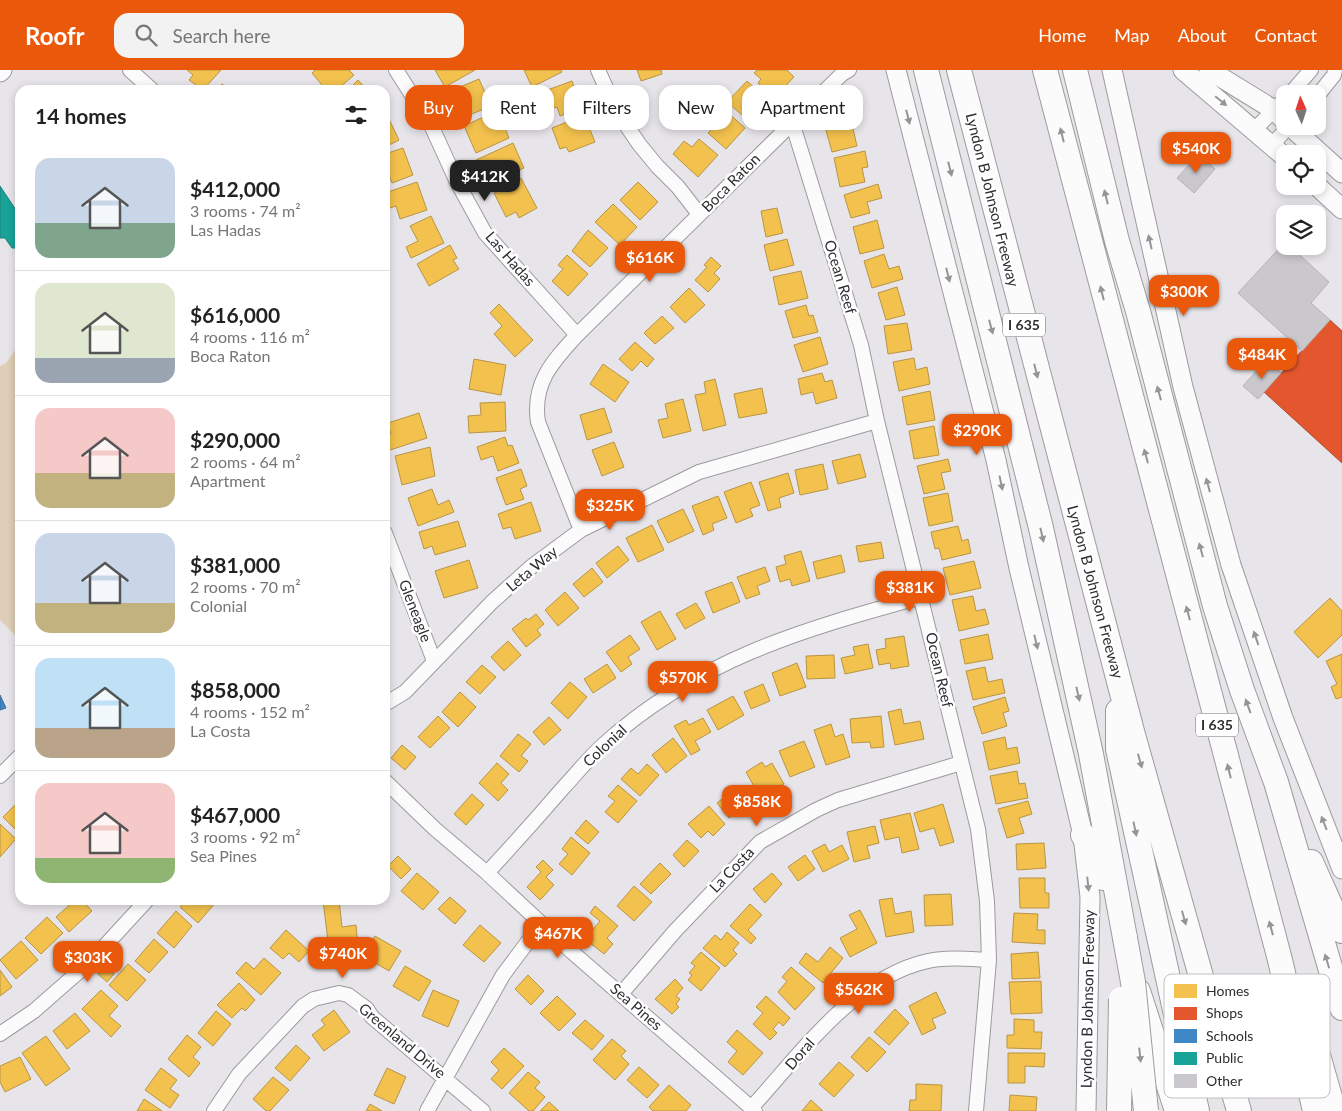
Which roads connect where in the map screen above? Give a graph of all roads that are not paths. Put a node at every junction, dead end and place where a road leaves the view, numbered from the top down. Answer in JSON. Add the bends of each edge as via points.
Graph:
{"nodes":[{"id":1,"x":130,"y":70,"type":"edge"},
{"id":2,"x":396,"y":70,"type":"edge"},
{"id":3,"x":598,"y":70,"type":"edge"},
{"id":4,"x":849,"y":70,"type":"edge"},
{"id":5,"x":896,"y":70,"type":"edge"},
{"id":6,"x":926,"y":70,"type":"edge"},
{"id":7,"x":958,"y":70,"type":"edge"},
{"id":8,"x":1045,"y":70,"type":"edge"},
{"id":9,"x":1075,"y":70,"type":"edge"},
{"id":10,"x":1183,"y":70,"type":"edge"},
{"id":11,"x":1210,"y":70,"type":"edge"},
{"id":12,"x":1311,"y":70,"type":"edge"},
{"id":13,"x":1335,"y":70,"type":"edge"},
{"id":14,"x":1113,"y":72,"type":"edge"},
{"id":15,"x":146,"y":85,"type":"edge"},
{"id":16,"x":831,"y":85,"type":"edge"},
{"id":17,"x":1298,"y":85,"type":"edge"},
{"id":18,"x":1326,"y":85,"type":"edge"},
{"id":19,"x":1276,"y":107,"type":"edge"},
{"id":20,"x":1276,"y":114,"type":"edge"},
{"id":21,"x":1255,"y":129,"type":"junction"},
{"id":22,"x":784,"y":130,"type":"edge"},
{"id":23,"x":794,"y":130,"type":"edge"},
{"id":24,"x":1300,"y":135,"type":"edge"},
{"id":25,"x":1276,"y":148,"type":"edge"},
{"id":26,"x":1342,"y":173,"type":"edge"},
{"id":27,"x":1326,"y":194,"type":"edge"},
{"id":28,"x":1342,"y":209,"type":"edge"},
{"id":29,"x":699,"y":214,"type":"junction"},
{"id":30,"x":577,"y":335,"type":"junction"},
{"id":31,"x":877,"y":421,"type":"junction"},
{"id":32,"x":581,"y":530,"type":"junction"},
{"id":33,"x":390,"y":546,"type":"edge"},
{"id":34,"x":921,"y":597,"type":"junction"},
{"id":35,"x":434,"y":662,"type":"junction"},
{"id":36,"x":1118,"y":677,"type":"junction"},
{"id":37,"x":390,"y":701,"type":"edge"},
{"id":38,"x":15,"y":761,"type":"edge"},
{"id":39,"x":960,"y":764,"type":"junction"},
{"id":40,"x":0,"y":776,"type":"edge"},
{"id":41,"x":1276,"y":782,"type":"junction"},
{"id":42,"x":390,"y":786,"type":"edge"},
{"id":43,"x":1083,"y":835,"type":"junction"},
{"id":44,"x":1342,"y":869,"type":"edge"},
{"id":45,"x":487,"y":873,"type":"junction"},
{"id":46,"x":142,"y":905,"type":"edge"},
{"id":47,"x":541,"y":924,"type":"junction"},
{"id":48,"x":1342,"y":932,"type":"edge"},
{"id":49,"x":1123,"y":938,"type":"junction"},
{"id":50,"x":989,"y":960,"type":"junction"},
{"id":51,"x":1280,"y":960,"type":"junction"},
{"id":52,"x":1167,"y":974,"type":"edge"},
{"id":53,"x":1201,"y":974,"type":"edge"},
{"id":54,"x":1283,"y":974,"type":"edge"},
{"id":55,"x":1287,"y":974,"type":"edge"},
{"id":56,"x":621,"y":994,"type":"junction"},
{"id":57,"x":1342,"y":1008,"type":"edge"},
{"id":58,"x":0,"y":1034,"type":"edge"},
{"id":59,"x":1164,"y":1072,"type":"edge"},
{"id":60,"x":445,"y":1077,"type":"junction"},
{"id":61,"x":1330,"y":1097,"type":"edge"},
{"id":62,"x":1173,"y":1098,"type":"edge"},
{"id":63,"x":1194,"y":1098,"type":"edge"},
{"id":64,"x":1235,"y":1098,"type":"edge"},
{"id":65,"x":1312,"y":1098,"type":"edge"},
{"id":66,"x":753,"y":1109,"type":"edge"},
{"id":67,"x":214,"y":1111,"type":"edge"},
{"id":68,"x":427,"y":1111,"type":"edge"},
{"id":69,"x":483,"y":1111,"type":"edge"},
{"id":70,"x":976,"y":1111,"type":"edge"},
{"id":71,"x":1086,"y":1111,"type":"edge"},
{"id":72,"x":1119,"y":1111,"type":"edge"},
{"id":73,"x":1146,"y":1111,"type":"edge"},
{"id":74,"x":1177,"y":1111,"type":"edge"},
{"id":75,"x":1197,"y":1111,"type":"edge"},
{"id":76,"x":1239,"y":1111,"type":"edge"},
{"id":77,"x":1315,"y":1111,"type":"edge"},
{"id":78,"x":1334,"y":1111,"type":"edge"}],
"edges":[{"from":1,"to":15,"type":"street"},
{"from":2,"to":30,"type":"street","name":"Las Hadas","via":[[431,125],[485,233]]},
{"from":3,"to":29,"type":"street","via":[[616,110],[639,144]]},
{"from":4,"to":16,"type":"street","name":"Boca Raton"},
{"from":5,"to":43,"type":"main road","name":"Lyndon B Johnson Freeway","one_way":true,"via":[[996,460],[1018,568]]},
{"from":6,"to":49,"type":"highway","one_way":true,"via":[[1038,518],[1091,754],[1120,906]]},
{"from":7,"to":36,"type":"highway","name":"Lyndon B Johnson Freeway","number":"I 635","one_way":true},
{"from":51,"to":8,"type":"highway","number":"I 635","one_way":true},
{"from":41,"to":9,"type":"highway","one_way":true,"via":[[1215,606],[1117,241]]},
{"from":10,"to":21,"type":"main road","one_way":true},
{"from":11,"to":19,"type":"main road"},
{"from":12,"to":17,"type":"street"},
{"from":13,"to":18,"type":"street"},
{"from":44,"to":14,"type":"main road","one_way":true,"via":[[1283,718],[1231,565],[1182,387]]},
{"from":20,"to":21,"type":"street"},
{"from":21,"to":25,"type":"main road"},
{"from":22,"to":29,"type":"street","name":"Boca Raton"},
{"from":23,"to":31,"type":"street","name":"Ocean Reef","via":[[861,344]]},
{"from":24,"to":26,"type":"main road"},
{"from":27,"to":28,"type":"main road"},
{"from":29,"to":30,"type":"street","name":"Boca Raton"},
{"from":30,"to":32,"type":"street","name":"Boca Raton","via":[[556,358],[540,384],[536,410]]},
{"from":31,"to":32,"type":"street","name":"Leta Way","via":[[699,472]]},
{"from":31,"to":34,"type":"street","name":"Ocean Reef"},
{"from":32,"to":35,"type":"street","name":"Leta Way","via":[[531,567]]},
{"from":33,"to":35,"type":"street","name":"Gleneagle"},
{"from":34,"to":39,"type":"street","name":"Ocean Reef"},
{"from":34,"to":45,"type":"street","name":"Colonial","via":[[815,627],[728,660],[691,680],[601,747]]},
{"from":35,"to":37,"type":"street","name":"Leta Way","via":[[405,692]]},
{"from":36,"to":52,"type":"highway","one_way":true,"via":[[1118,750]]},
{"from":36,"to":53,"type":"highway","name":"Lyndon B Johnson Freeway","number":"I 635","one_way":true},
{"from":38,"to":40,"type":"street"},
{"from":39,"to":50,"type":"street","name":"Ocean Reef","via":[[984,865]]},
{"from":39,"to":56,"type":"street","name":"La Costa","via":[[838,800],[760,842],[681,924]]},
{"from":41,"to":48,"type":"highway"},
{"from":57,"to":41,"type":"highway","one_way":true},
{"from":42,"to":45,"type":"street","name":"Sea Pines"},
{"from":43,"to":59,"type":"highway","via":[[1097,856],[1112,916]]},
{"from":43,"to":71,"type":"main road","name":"Lyndon B Johnson Freeway","one_way":true,"via":[[1090,897]]},
{"from":45,"to":47,"type":"street","name":"Sea Pines"},
{"from":46,"to":58,"type":"street","via":[[91,961],[34,1011]]},
{"from":47,"to":56,"type":"street","name":"Sea Pines"},
{"from":47,"to":60,"type":"street","via":[[503,976]]},
{"from":49,"to":72,"type":"highway","bridge":true},
{"from":49,"to":73,"type":"highway","one_way":true,"bridge":true,"via":[[1133,982]]},
{"from":50,"to":66,"type":"street","name":"Doral","via":[[951,958],[928,961],[885,977],[824,1027]]},
{"from":50,"to":70,"type":"street","name":"Ocean Reef"},
{"from":51,"to":54,"type":"highway","number":"I 635"},
{"from":51,"to":55,"type":"highway"},
{"from":56,"to":66,"type":"street","name":"Sea Pines"},
{"from":60,"to":67,"type":"street","name":"Greenland Drive","via":[[366,1009],[340,993],[303,1006],[240,1074]]},
{"from":60,"to":68,"type":"street"},
{"from":60,"to":69,"type":"street","name":"Greenland Drive"},
{"from":61,"to":78,"type":"highway"},
{"from":62,"to":74,"type":"highway"},
{"from":63,"to":75,"type":"highway","one_way":true},
{"from":64,"to":76,"type":"highway","name":"Lyndon B Johnson Freeway","number":"I 635","one_way":true},
{"from":65,"to":77,"type":"highway","number":"I 635"}]}
